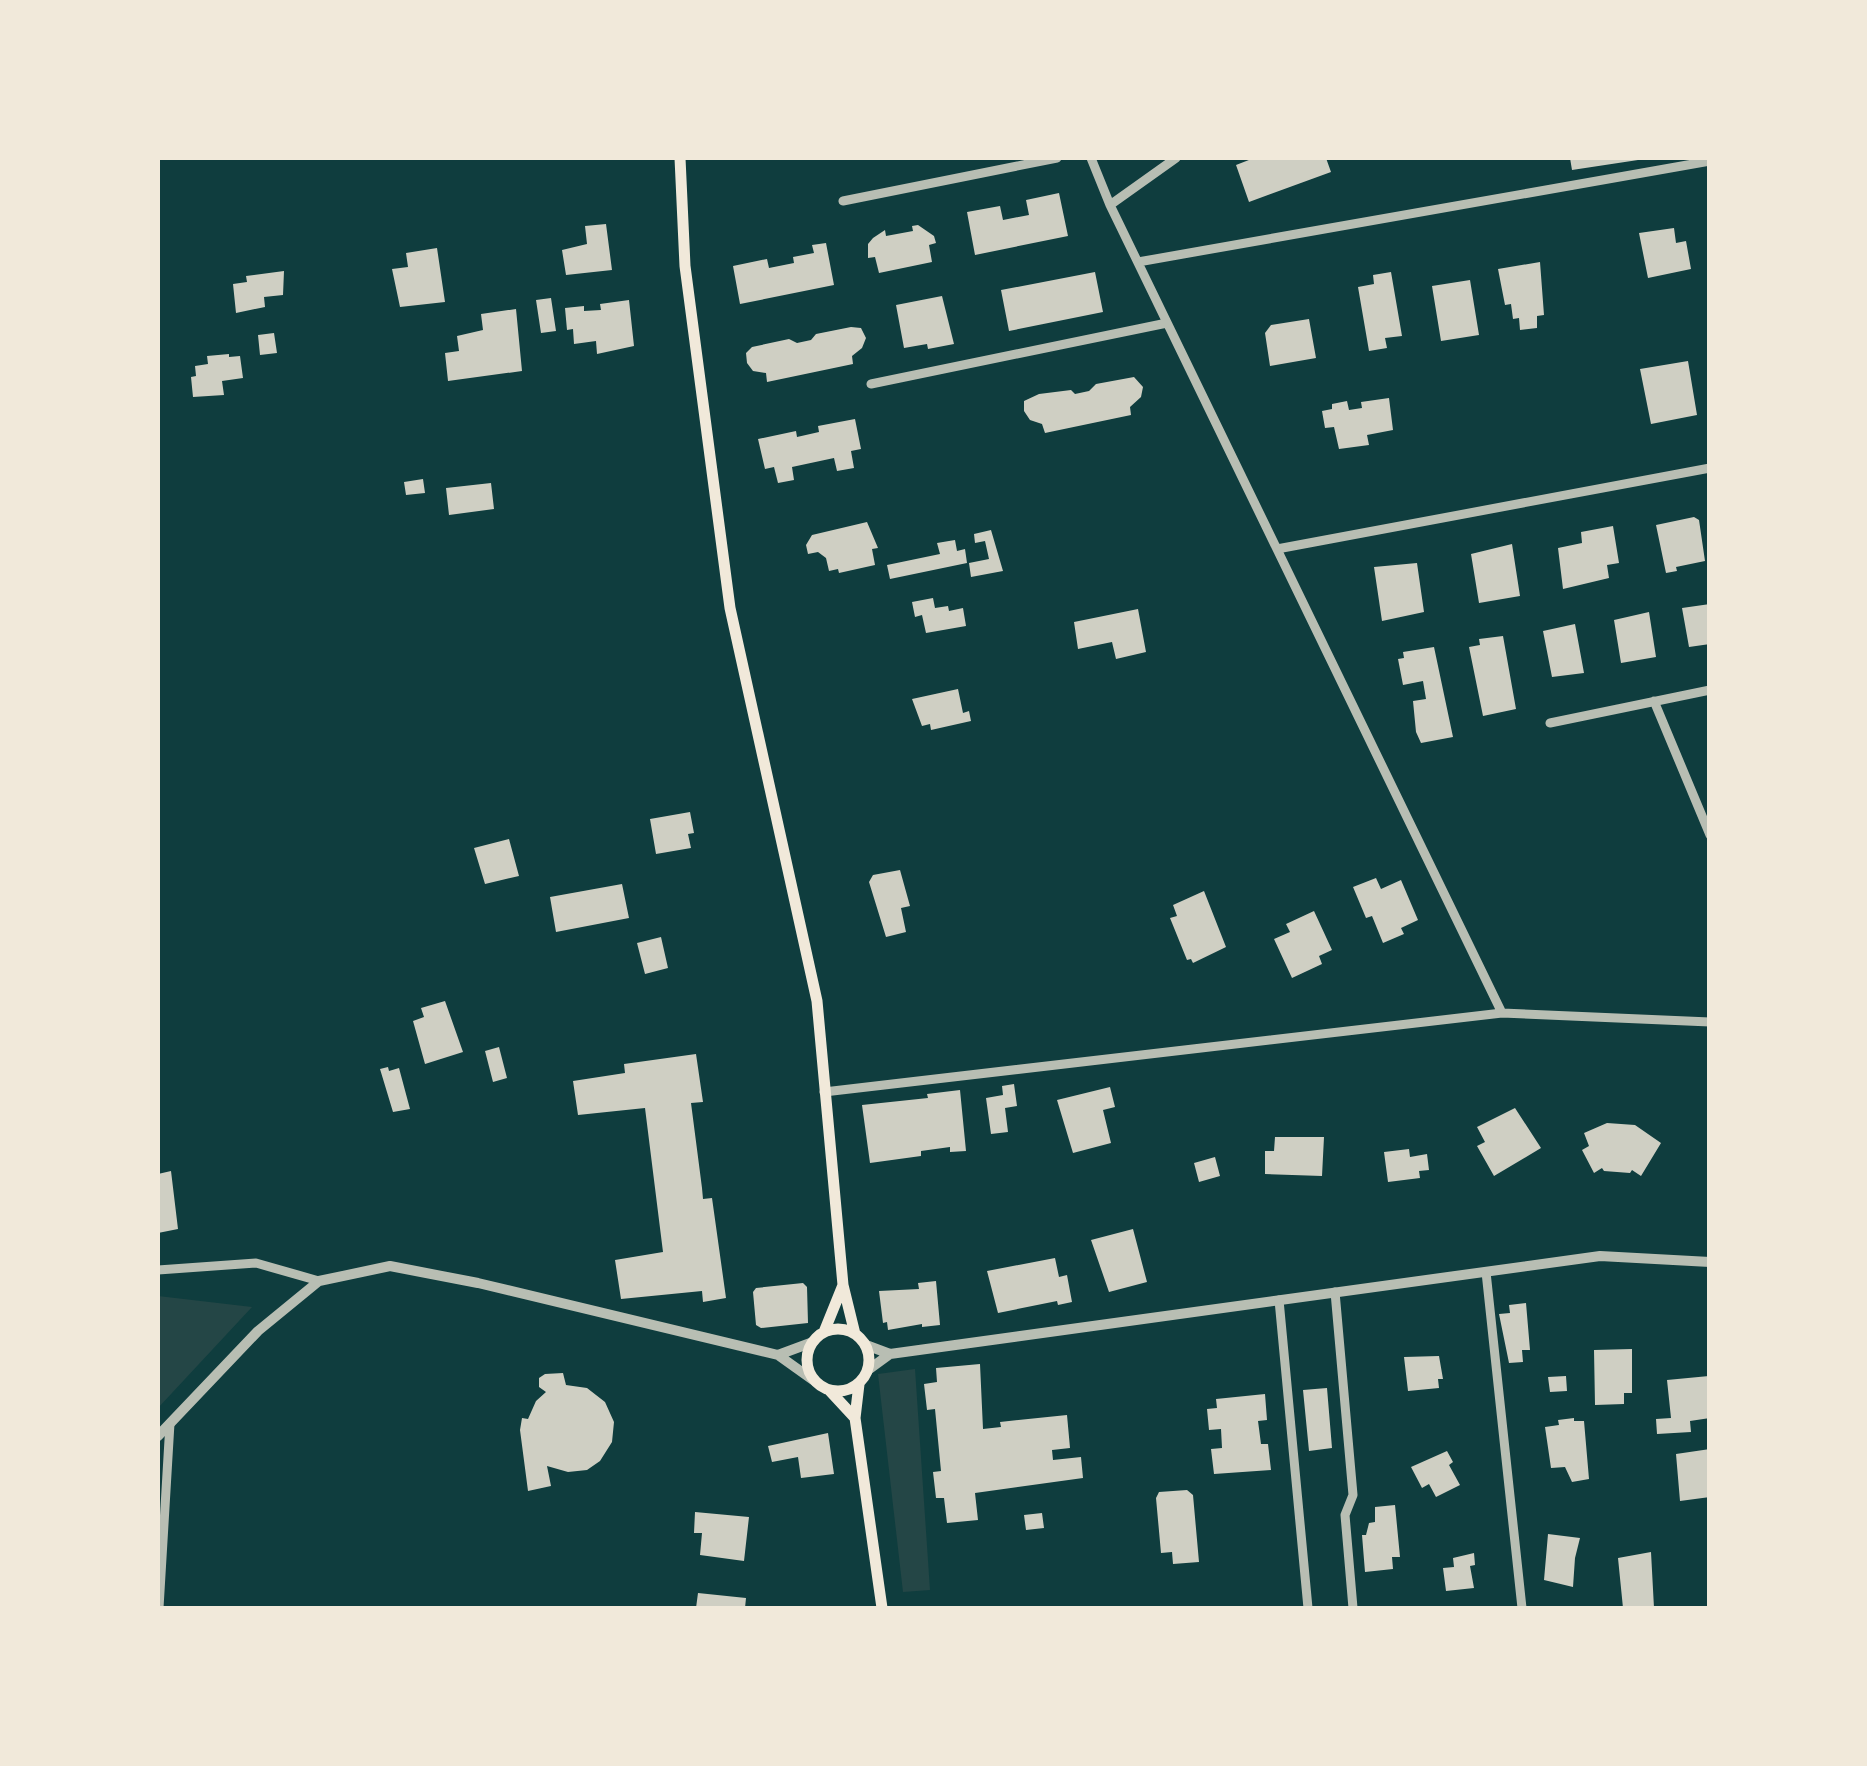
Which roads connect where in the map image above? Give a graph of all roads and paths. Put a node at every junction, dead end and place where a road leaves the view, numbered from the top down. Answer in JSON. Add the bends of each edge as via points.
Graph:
{"nodes":[{"id":1,"x":680,"y":158,"type":"edge"},
{"id":2,"x":1057,"y":158,"type":"edge"},
{"id":3,"x":1091,"y":158,"type":"edge"},
{"id":4,"x":1176,"y":158,"type":"edge"},
{"id":5,"x":1710,"y":162,"type":"edge"},
{"id":6,"x":843,"y":201,"type":"dead end"},
{"id":7,"x":1110,"y":205,"type":"junction"},
{"id":8,"x":1138,"y":262,"type":"junction"},
{"id":9,"x":1167,"y":323,"type":"junction"},
{"id":10,"x":872,"y":384,"type":"dead end"},
{"id":11,"x":1710,"y":468,"type":"edge"},
{"id":12,"x":1277,"y":549,"type":"junction"},
{"id":13,"x":1710,"y":690,"type":"edge"},
{"id":14,"x":1654,"y":702,"type":"junction"},
{"id":15,"x":1550,"y":724,"type":"dead end"},
{"id":16,"x":1710,"y":835,"type":"edge"},
{"id":17,"x":1502,"y":1013,"type":"junction"},
{"id":18,"x":1710,"y":1022,"type":"edge"},
{"id":19,"x":824,"y":1092,"type":"junction"},
{"id":20,"x":1710,"y":1262,"type":"edge"},
{"id":21,"x":158,"y":1270,"type":"edge"},
{"id":22,"x":1486,"y":1272,"type":"junction"},
{"id":23,"x":318,"y":1281,"type":"junction"},
{"id":24,"x":843,"y":1285,"type":"junction"},
{"id":25,"x":1335,"y":1292,"type":"junction"},
{"id":26,"x":1279,"y":1300,"type":"junction"},
{"id":27,"x":824,"y":1332,"type":"junction"},
{"id":28,"x":855,"y":1334,"type":"junction"},
{"id":29,"x":812,"y":1342,"type":"junction"},
{"id":30,"x":866,"y":1345,"type":"junction"},
{"id":31,"x":890,"y":1354,"type":"junction"},
{"id":32,"x":778,"y":1355,"type":"junction"},
{"id":33,"x":868,"y":1370,"type":"junction"},
{"id":34,"x":814,"y":1380,"type":"junction"},
{"id":35,"x":859,"y":1384,"type":"junction"},
{"id":36,"x":830,"y":1391,"type":"junction"},
{"id":37,"x":855,"y":1418,"type":"junction"},
{"id":38,"x":170,"y":1423,"type":"junction"},
{"id":39,"x":158,"y":1436,"type":"edge"},
{"id":40,"x":159,"y":1608,"type":"edge"},
{"id":41,"x":882,"y":1608,"type":"edge"},
{"id":42,"x":1308,"y":1608,"type":"edge"},
{"id":43,"x":1353,"y":1608,"type":"edge"},
{"id":44,"x":1522,"y":1608,"type":"edge"}],
"edges":[{"from":1,"to":19,"type":"main road","via":[[685,266],[730,608],[817,1001]]},
{"from":2,"to":6,"type":"street"},
{"from":3,"to":7,"type":"street"},
{"from":4,"to":7,"type":"street"},
{"from":5,"to":8,"type":"street"},
{"from":7,"to":8,"type":"street"},
{"from":8,"to":9,"type":"street"},
{"from":9,"to":10,"type":"street"},
{"from":9,"to":12,"type":"street"},
{"from":11,"to":12,"type":"street"},
{"from":12,"to":17,"type":"street"},
{"from":13,"to":14,"type":"street"},
{"from":14,"to":15,"type":"street"},
{"from":14,"to":16,"type":"street"},
{"from":17,"to":18,"type":"street"},
{"from":17,"to":19,"type":"street"},
{"from":19,"to":24,"type":"main road"},
{"from":20,"to":22,"type":"street","via":[[1600,1256]]},
{"from":21,"to":23,"type":"street","via":[[256,1263]]},
{"from":22,"to":25,"type":"street"},
{"from":22,"to":44,"type":"street"},
{"from":23,"to":32,"type":"street","via":[[390,1266]]},
{"from":23,"to":38,"type":"street","via":[[258,1331]]},
{"from":24,"to":27,"type":"main road"},
{"from":24,"to":28,"type":"main road"},
{"from":25,"to":26,"type":"street"},
{"from":25,"to":43,"type":"street","via":[[1353,1495],[1345,1516]]},
{"from":26,"to":31,"type":"street"},
{"from":26,"to":42,"type":"street"},
{"from":27,"to":28,"type":"main road"},
{"from":27,"to":29,"type":"main road"},
{"from":28,"to":30,"type":"main road"},
{"from":29,"to":32,"type":"street"},
{"from":29,"to":34,"type":"main road","via":[[807,1361]]},
{"from":30,"to":31,"type":"street"},
{"from":30,"to":33,"type":"main road"},
{"from":31,"to":33,"type":"street"},
{"from":32,"to":34,"type":"street"},
{"from":33,"to":35,"type":"main road"},
{"from":34,"to":36,"type":"main road"},
{"from":35,"to":36,"type":"main road"},
{"from":35,"to":37,"type":"main road"},
{"from":36,"to":37,"type":"main road"},
{"from":37,"to":41,"type":"main road"},
{"from":38,"to":39,"type":"street"},
{"from":38,"to":40,"type":"street"}]}
